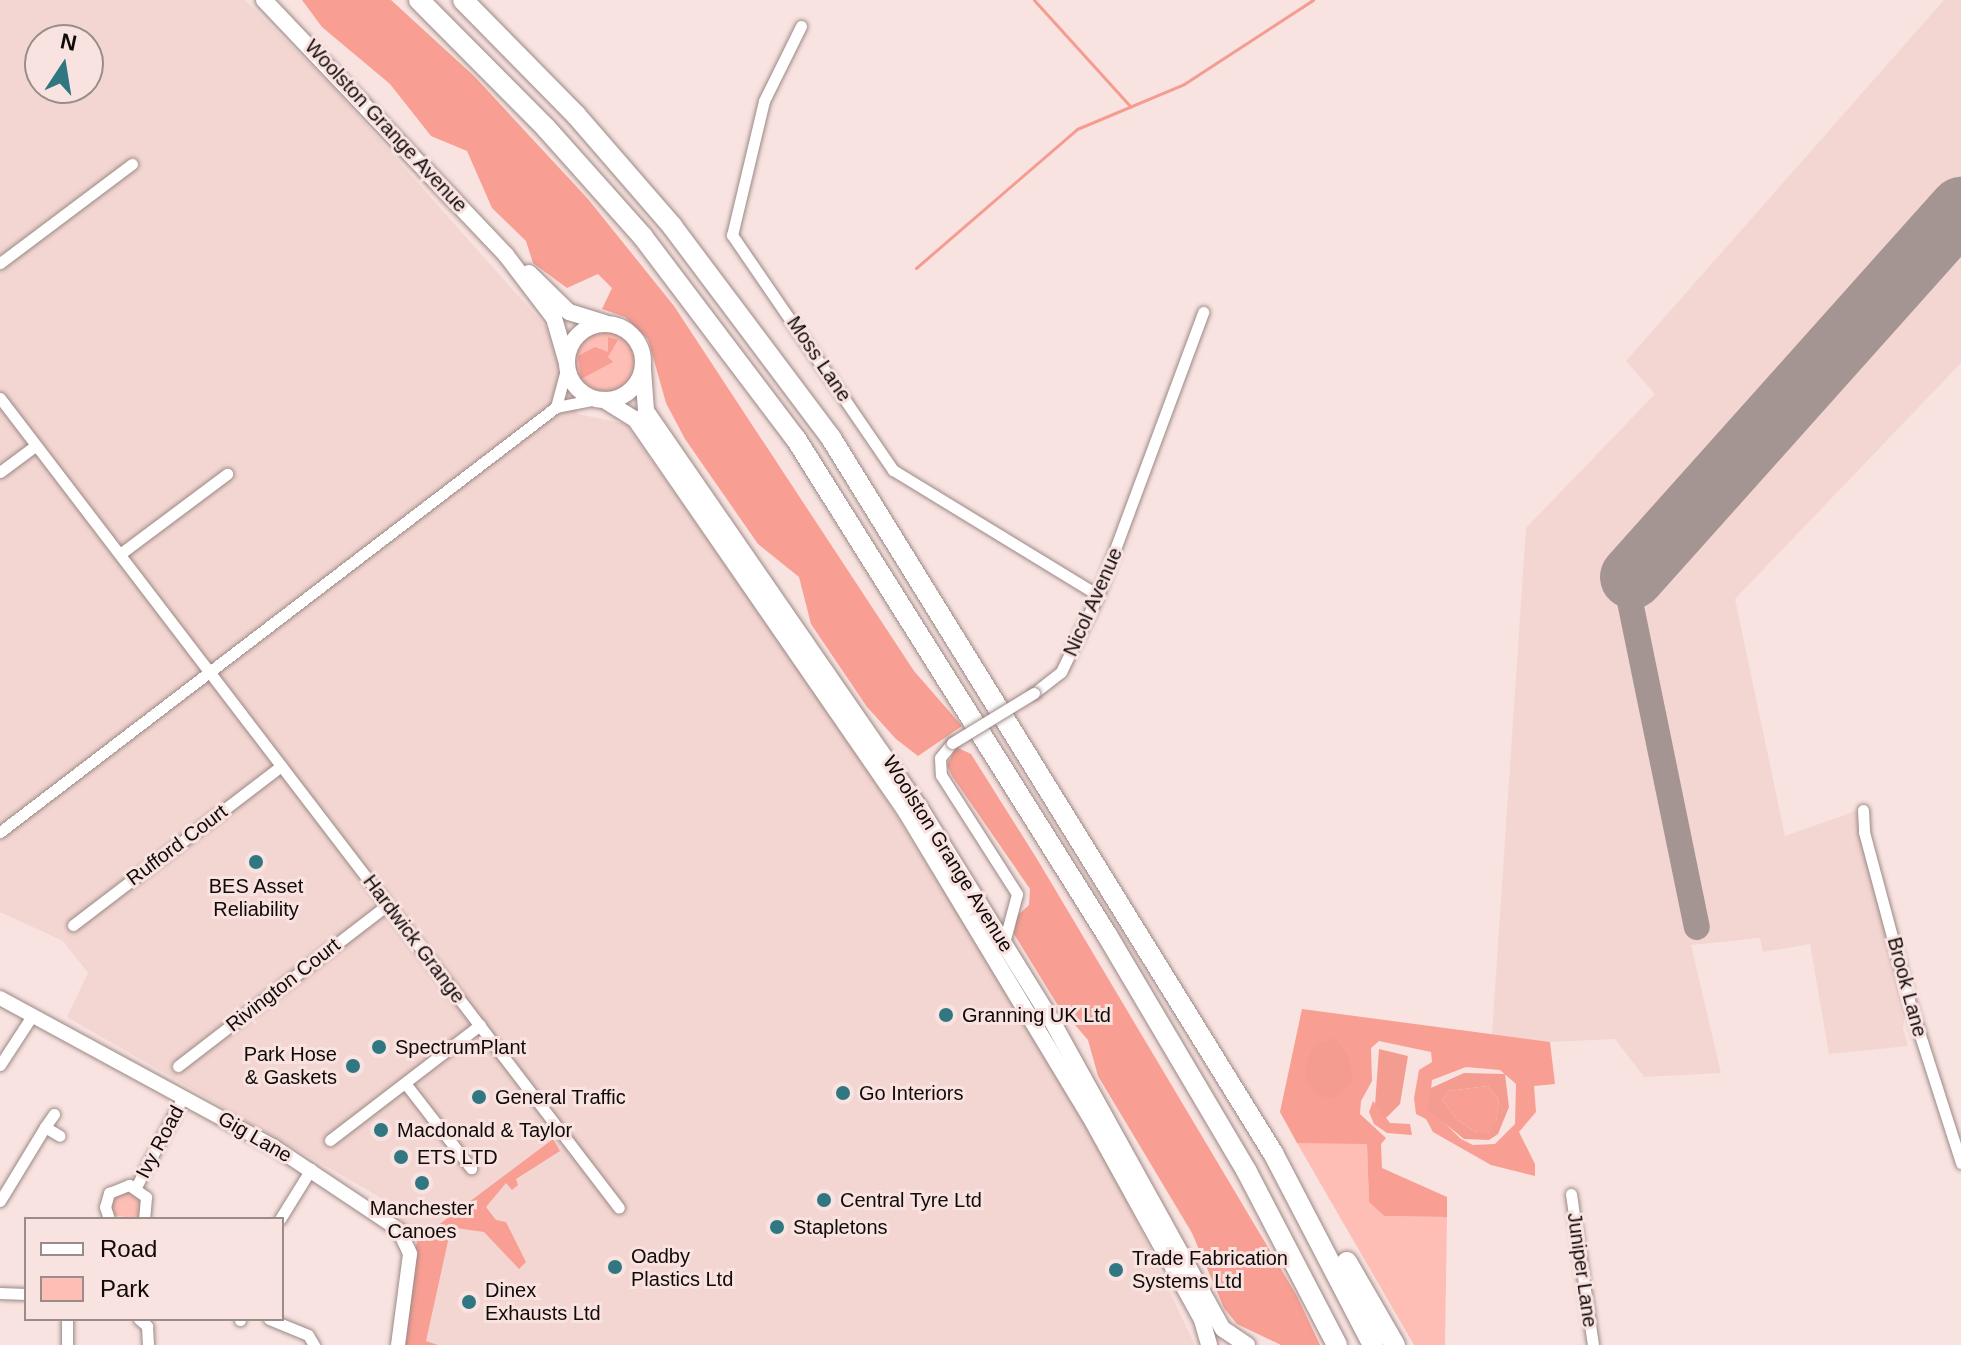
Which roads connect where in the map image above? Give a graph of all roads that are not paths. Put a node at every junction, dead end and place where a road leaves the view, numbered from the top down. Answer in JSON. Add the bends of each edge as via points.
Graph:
{"nodes":[{"id":1,"x":264,"y":0,"type":"edge"},
{"id":2,"x":419,"y":0,"type":"edge"},
{"id":3,"x":463,"y":0,"type":"edge"},
{"id":4,"x":801,"y":26,"type":"dead end"},
{"id":5,"x":132,"y":164,"type":"dead end"},
{"id":6,"x":506,"y":255,"type":"junction"},
{"id":7,"x":0,"y":263,"type":"edge"},
{"id":8,"x":1203,"y":312,"type":"dead end"},
{"id":9,"x":607,"y":324,"type":"junction"},
{"id":10,"x":567,"y":364,"type":"junction"},
{"id":11,"x":643,"y":369,"type":"junction"},
{"id":12,"x":0,"y":398,"type":"edge"},
{"id":13,"x":601,"y":399,"type":"junction"},
{"id":14,"x":556,"y":407,"type":"junction"},
{"id":15,"x":35,"y":446,"type":"junction"},
{"id":16,"x":0,"y":472,"type":"edge"},
{"id":17,"x":227,"y":474,"type":"dead end"},
{"id":18,"x":120,"y":554,"type":"junction"},
{"id":19,"x":1098,"y":595,"type":"junction"},
{"id":20,"x":209,"y":671,"type":"junction"},
{"id":21,"x":281,"y":766,"type":"junction"},
{"id":22,"x":1863,"y":810,"type":"dead end"},
{"id":23,"x":0,"y":832,"type":"edge"},
{"id":24,"x":387,"y":905,"type":"junction"},
{"id":25,"x":981,"y":905,"type":"junction"},
{"id":26,"x":1010,"y":911,"type":"junction"},
{"id":27,"x":73,"y":925,"type":"dead end"},
{"id":28,"x":1004,"y":943,"type":"junction"},
{"id":29,"x":0,"y":998,"type":"edge"},
{"id":30,"x":32,"y":1016,"type":"junction"},
{"id":31,"x":480,"y":1025,"type":"junction"},
{"id":32,"x":0,"y":1065,"type":"edge"},
{"id":33,"x":178,"y":1066,"type":"dead end"},
{"id":34,"x":405,"y":1083,"type":"junction"},
{"id":35,"x":183,"y":1097,"type":"junction"},
{"id":36,"x":54,"y":1114,"type":"dead end"},
{"id":37,"x":45,"y":1127,"type":"junction"},
{"id":38,"x":60,"y":1136,"type":"dead end"},
{"id":39,"x":330,"y":1140,"type":"dead end"},
{"id":40,"x":471,"y":1143,"type":"dead end"},
{"id":41,"x":459,"y":1152,"type":"junction"},
{"id":42,"x":1273,"y":1153,"type":"junction"},
{"id":43,"x":1961,"y":1163,"type":"edge"},
{"id":44,"x":471,"y":1168,"type":"dead end"},
{"id":45,"x":311,"y":1169,"type":"junction"},
{"id":46,"x":136,"y":1187,"type":"junction"},
{"id":47,"x":1571,"y":1194,"type":"dead end"},
{"id":48,"x":0,"y":1201,"type":"edge"},
{"id":49,"x":619,"y":1208,"type":"dead end"},
{"id":50,"x":108,"y":1217,"type":"edge"},
{"id":51,"x":144,"y":1217,"type":"edge"},
{"id":52,"x":281,"y":1217,"type":"edge"},
{"id":53,"x":0,"y":1293,"type":"edge"},
{"id":54,"x":24,"y":1294,"type":"edge"},
{"id":55,"x":67,"y":1321,"type":"edge"},
{"id":56,"x":141,"y":1321,"type":"edge"},
{"id":57,"x":274,"y":1321,"type":"edge"},
{"id":58,"x":67,"y":1345,"type":"edge"},
{"id":59,"x":148,"y":1345,"type":"edge"},
{"id":60,"x":314,"y":1345,"type":"edge"},
{"id":61,"x":398,"y":1345,"type":"edge"},
{"id":62,"x":1209,"y":1345,"type":"edge"},
{"id":63,"x":1247,"y":1345,"type":"edge"},
{"id":64,"x":1337,"y":1345,"type":"edge"},
{"id":65,"x":1373,"y":1345,"type":"edge"},
{"id":66,"x":1395,"y":1345,"type":"edge"},
{"id":67,"x":1593,"y":1345,"type":"edge"}],
"edges":[{"from":1,"to":6,"type":"main road","name":"Woolston Grange Avenue"},
{"from":2,"to":64,"type":"highway","via":[[536,117],[643,237],[796,439],[1107,935],[1254,1185]]},
{"from":3,"to":42,"type":"highway","via":[[576,115],[672,226],[831,438]]},
{"from":4,"to":19,"type":"street","name":"Moss Lane","via":[[764,101],[732,235],[893,470]]},
{"from":5,"to":7,"type":"street"},
{"from":6,"to":9,"type":"main road","name":"Woolston Grange Avenue","via":[[569,312]]},
{"from":6,"to":10,"type":"main road","name":"Woolston Grange Avenue","via":[[554,318]]},
{"from":8,"to":19,"type":"street","name":"Nicol Avenue"},
{"from":9,"to":10,"type":"main road","via":[[583,331]]},
{"from":9,"to":11,"type":"main road","via":[[625,329],[638,342]]},
{"from":10,"to":13,"type":"main road","via":[[577,387]]},
{"from":10,"to":14,"type":"street"},
{"from":11,"to":13,"type":"main road","via":[[633,388]]},
{"from":11,"to":25,"type":"main road","name":"Woolston Grange Avenue","via":[[646,411],[846,695]]},
{"from":12,"to":15,"type":"street","name":"Hardwick Grange"},
{"from":13,"to":14,"type":"street"},
{"from":13,"to":62,"type":"main road","name":"Woolston Grange Avenue","via":[[635,419],[906,812],[1089,1115],[1202,1320]]},
{"from":14,"to":20,"type":"street"},
{"from":15,"to":16,"type":"street"},
{"from":15,"to":18,"type":"street","name":"Hardwick Grange"},
{"from":17,"to":18,"type":"street"},
{"from":18,"to":20,"type":"street","name":"Hardwick Grange"},
{"from":19,"to":26,"type":"street","name":"Nicol Avenue","bridge":true,"via":[[1061,672],[942,753],[939,769],[1016,888]]},
{"from":20,"to":21,"type":"street","name":"Hardwick Grange"},
{"from":20,"to":23,"type":"street"},
{"from":21,"to":24,"type":"street","name":"Hardwick Grange"},
{"from":21,"to":27,"type":"street","name":"Rufford Court"},
{"from":22,"to":43,"type":"street","name":"Brook Lane","via":[[1864,832],[1911,1007]]},
{"from":24,"to":31,"type":"street","name":"Hardwick Grange"},
{"from":24,"to":33,"type":"street","name":"Rivington Court"},
{"from":25,"to":26,"type":"street"},
{"from":25,"to":28,"type":"main road","name":"Woolston Grange Avenue"},
{"from":26,"to":28,"type":"street","name":"Nicol Avenue"},
{"from":28,"to":63,"type":"main road","name":"Woolston Grange Avenue","via":[[1223,1329]]},
{"from":29,"to":30,"type":"street","name":"Gig Lane"},
{"from":30,"to":32,"type":"street"},
{"from":30,"to":35,"type":"street","name":"Gig Lane"},
{"from":31,"to":34,"type":"street"},
{"from":31,"to":49,"type":"street","name":"Hardwick Grange"},
{"from":34,"to":39,"type":"street"},
{"from":34,"to":41,"type":"street"},
{"from":35,"to":45,"type":"street","name":"Gig Lane"},
{"from":35,"to":46,"type":"street","name":"Ivy Road"},
{"from":36,"to":37,"type":"street"},
{"from":37,"to":38,"type":"street"},
{"from":37,"to":48,"type":"street"},
{"from":40,"to":41,"type":"street"},
{"from":41,"to":44,"type":"street"},
{"from":42,"to":65,"type":"highway"},
{"from":42,"to":66,"type":"highway","via":[[1317,1212]]},
{"from":45,"to":52,"type":"street"},
{"from":45,"to":61,"type":"street","name":"Gig Lane","via":[[387,1220],[408,1243]]},
{"from":46,"to":50,"type":"street","name":"Ivy Road","via":[[122,1185],[109,1193]]},
{"from":46,"to":51,"type":"street","name":"Ivy Road","via":[[148,1203]]},
{"from":47,"to":67,"type":"street","name":"Juniper Lane"},
{"from":53,"to":54,"type":"street"},
{"from":55,"to":58,"type":"street"},
{"from":56,"to":59,"type":"street","via":[[147,1326]]},
{"from":57,"to":60,"type":"street","via":[[308,1335]]}]}
